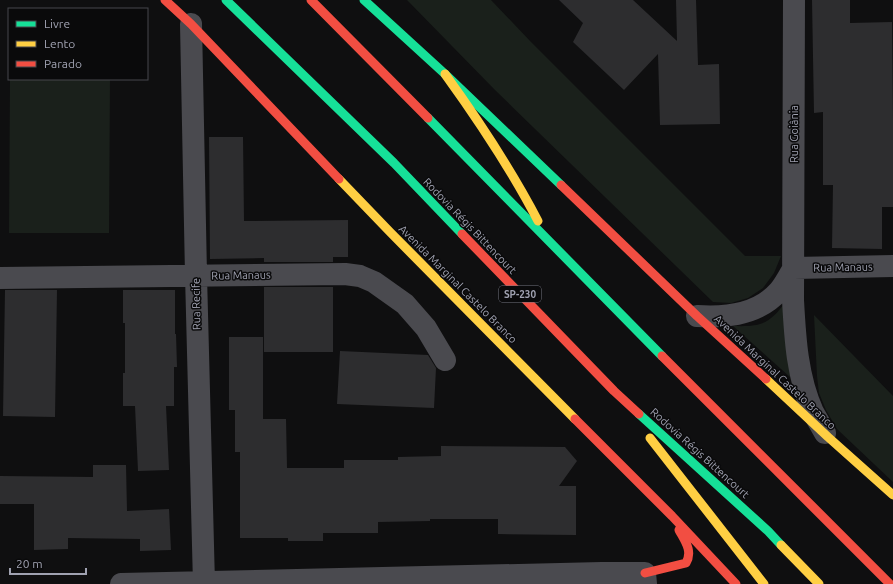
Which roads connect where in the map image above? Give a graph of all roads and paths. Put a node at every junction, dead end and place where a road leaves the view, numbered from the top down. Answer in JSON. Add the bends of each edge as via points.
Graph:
{"nodes":[{"id":1,"x":165,"y":0,"type":"edge"},
{"id":2,"x":226,"y":0,"type":"edge"},
{"id":3,"x":311,"y":0,"type":"edge"},
{"id":4,"x":364,"y":0,"type":"edge"},
{"id":5,"x":794,"y":0,"type":"edge"},
{"id":6,"x":191,"y":24,"type":"junction"},
{"id":7,"x":445,"y":74,"type":"junction"},
{"id":8,"x":547,"y":240,"type":"junction"},
{"id":9,"x":893,"y":266,"type":"edge"},
{"id":10,"x":794,"y":268,"type":"junction"},
{"id":11,"x":196,"y":275,"type":"junction"},
{"id":12,"x":0,"y":278,"type":"edge"},
{"id":13,"x":697,"y":316,"type":"junction"},
{"id":14,"x":445,"y":360,"type":"dead end"},
{"id":15,"x":614,"y":392,"type":"junction"},
{"id":16,"x":828,"y":437,"type":"junction"},
{"id":17,"x":893,"y":495,"type":"edge"},
{"id":18,"x":672,"y":516,"type":"junction"},
{"id":19,"x":645,"y":579,"type":"edge"},
{"id":20,"x":204,"y":583,"type":"edge"},
{"id":21,"x":121,"y":584,"type":"edge"},
{"id":22,"x":736,"y":584,"type":"edge"},
{"id":23,"x":764,"y":584,"type":"edge"},
{"id":24,"x":820,"y":584,"type":"edge"},
{"id":25,"x":890,"y":584,"type":"edge"}],
"edges":[{"from":1,"to":6,"type":"main road","name":"Avenida Marginal Castelo Branco"},
{"from":2,"to":15,"type":"main road","name":"Rodovia Régis Bittencourt","number":"SP-230","via":[[394,163]]},
{"from":3,"to":8,"type":"main road"},
{"from":4,"to":7,"type":"main road","name":"Avenida Marginal Castelo Branco"},
{"from":5,"to":10,"type":"street","name":"Rua Goiânia"},
{"from":6,"to":11,"type":"street","name":"Rua Recife"},
{"from":6,"to":18,"type":"main road","name":"Avenida Marginal Castelo Branco","via":[[390,232]]},
{"from":7,"to":8,"type":"main road","via":[[509,168]]},
{"from":7,"to":13,"type":"main road","name":"Avenida Marginal Castelo Branco"},
{"from":8,"to":25,"type":"main road"},
{"from":9,"to":10,"type":"street","name":"Rua Manaus"},
{"from":10,"to":13,"type":"street","via":[[770,301],[757,308],[723,317]]},
{"from":10,"to":16,"type":"street","name":"Rua Goiânia","via":[[795,331],[804,388],[813,411]]},
{"from":11,"to":12,"type":"street","name":"Rua Manaus"},
{"from":11,"to":14,"type":"street","name":"Rua Manaus","via":[[360,276],[374,282],[405,304],[426,328]]},
{"from":11,"to":20,"type":"street","name":"Rua Recife"},
{"from":13,"to":16,"type":"main road","name":"Avenida Marginal Castelo Branco"},
{"from":15,"to":23,"type":"main road"},
{"from":15,"to":24,"type":"main road","name":"Rodovia Régis Bittencourt","number":"SP-230","via":[[768,531]]},
{"from":16,"to":17,"type":"main road","name":"Avenida Marginal Castelo Branco"},
{"from":18,"to":19,"type":"main road","via":[[686,542],[690,559],[686,563]]},
{"from":18,"to":22,"type":"main road","name":"Avenida Marginal Castelo Branco"},
{"from":19,"to":20,"type":"street","via":[[602,573]]},
{"from":20,"to":21,"type":"street"}]}
